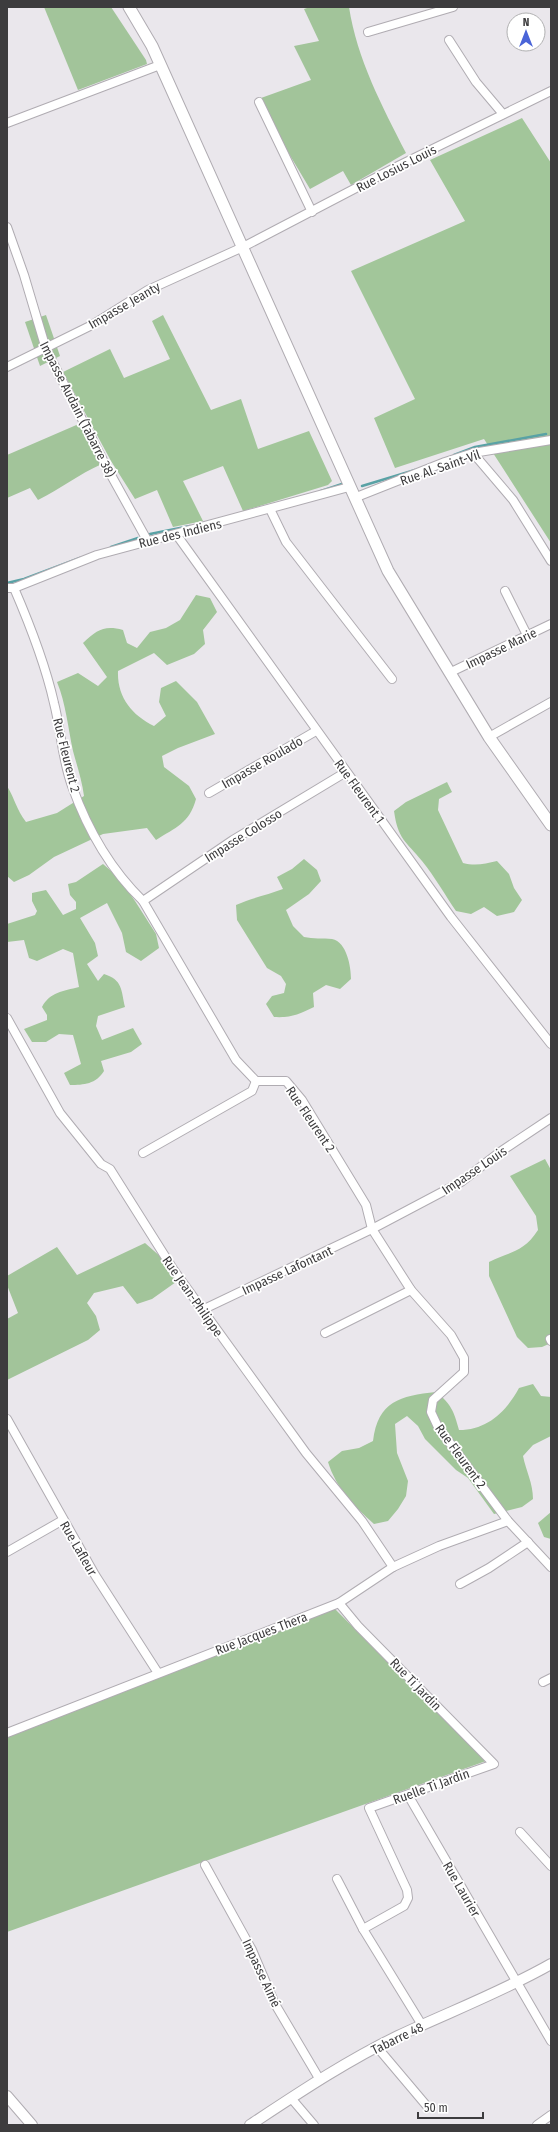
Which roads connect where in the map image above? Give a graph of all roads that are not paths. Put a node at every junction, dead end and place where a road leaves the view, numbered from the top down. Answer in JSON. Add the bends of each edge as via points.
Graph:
{"nodes":[{"id":1,"x":129,"y":7,"type":"edge"},
{"id":2,"x":454,"y":7,"type":"edge"},
{"id":3,"x":368,"y":32,"type":"dead end"},
{"id":4,"x":449,"y":40,"type":"dead end"},
{"id":5,"x":160,"y":65,"type":"junction"},
{"id":6,"x":551,"y":91,"type":"edge"},
{"id":7,"x":259,"y":102,"type":"dead end"},
{"id":8,"x":503,"y":114,"type":"junction"},
{"id":9,"x":7,"y":123,"type":"edge"},
{"id":10,"x":312,"y":212,"type":"junction"},
{"id":11,"x":7,"y":227,"type":"edge"},
{"id":12,"x":243,"y":247,"type":"junction"},
{"id":13,"x":46,"y":349,"type":"junction"},
{"id":14,"x":7,"y":367,"type":"edge"},
{"id":15,"x":551,"y":440,"type":"edge"},
{"id":16,"x":473,"y":453,"type":"junction"},
{"id":17,"x":349,"y":487,"type":"junction"},
{"id":18,"x":354,"y":498,"type":"junction"},
{"id":19,"x":270,"y":509,"type":"junction"},
{"id":20,"x":176,"y":534,"type":"junction"},
{"id":21,"x":147,"y":540,"type":"junction"},
{"id":22,"x":551,"y":561,"type":"edge"},
{"id":23,"x":11,"y":588,"type":"edge"},
{"id":24,"x":506,"y":592,"type":"dead end"},
{"id":25,"x":551,"y":624,"type":"edge"},
{"id":26,"x":527,"y":635,"type":"junction"},
{"id":27,"x":451,"y":672,"type":"junction"},
{"id":28,"x":392,"y":679,"type":"dead end"},
{"id":29,"x":551,"y":702,"type":"edge"},
{"id":30,"x":316,"y":731,"type":"junction"},
{"id":31,"x":490,"y":737,"type":"junction"},
{"id":32,"x":346,"y":772,"type":"junction"},
{"id":33,"x":209,"y":793,"type":"dead end"},
{"id":34,"x":551,"y":825,"type":"edge"},
{"id":35,"x":143,"y":901,"type":"junction"},
{"id":36,"x":7,"y":1018,"type":"edge"},
{"id":37,"x":550,"y":1041,"type":"edge"},
{"id":38,"x":256,"y":1081,"type":"junction"},
{"id":39,"x":551,"y":1118,"type":"edge"},
{"id":40,"x":143,"y":1153,"type":"dead end"},
{"id":41,"x":372,"y":1229,"type":"junction"},
{"id":42,"x":411,"y":1290,"type":"junction"},
{"id":43,"x":202,"y":1310,"type":"junction"},
{"id":44,"x":325,"y":1333,"type":"dead end"},
{"id":45,"x":7,"y":1419,"type":"edge"},
{"id":46,"x":63,"y":1520,"type":"junction"},
{"id":47,"x":508,"y":1521,"type":"junction"},
{"id":48,"x":528,"y":1542,"type":"junction"},
{"id":49,"x":7,"y":1552,"type":"edge"},
{"id":50,"x":393,"y":1566,"type":"junction"},
{"id":51,"x":551,"y":1566,"type":"edge"},
{"id":52,"x":460,"y":1584,"type":"dead end"},
{"id":53,"x":338,"y":1603,"type":"junction"},
{"id":54,"x":158,"y":1673,"type":"junction"},
{"id":55,"x":7,"y":1733,"type":"edge"},
{"id":56,"x":494,"y":1764,"type":"joint"},
{"id":57,"x":408,"y":1794,"type":"junction"},
{"id":58,"x":520,"y":1832,"type":"dead end"},
{"id":59,"x":205,"y":1865,"type":"dead end"},
{"id":60,"x":551,"y":1866,"type":"edge"},
{"id":61,"x":337,"y":1879,"type":"dead end"},
{"id":62,"x":363,"y":1929,"type":"junction"},
{"id":63,"x":551,"y":1964,"type":"edge"},
{"id":64,"x":516,"y":1984,"type":"junction"},
{"id":65,"x":422,"y":2026,"type":"junction"},
{"id":66,"x":551,"y":2041,"type":"edge"},
{"id":67,"x":377,"y":2047,"type":"junction"},
{"id":68,"x":320,"y":2080,"type":"junction"},
{"id":69,"x":7,"y":2096,"type":"edge"},
{"id":70,"x":291,"y":2098,"type":"junction"},
{"id":71,"x":426,"y":2105,"type":"dead end"},
{"id":72,"x":551,"y":2115,"type":"edge"},
{"id":73,"x":32,"y":2125,"type":"edge"},
{"id":74,"x":250,"y":2125,"type":"edge"},
{"id":75,"x":314,"y":2125,"type":"edge"},
{"id":76,"x":536,"y":2125,"type":"edge"}],
"edges":[{"from":1,"to":5,"type":"main road","via":[[150,42]]},
{"from":2,"to":3,"type":"street"},
{"from":4,"to":8,"type":"street","via":[[476,82]]},
{"from":5,"to":9,"type":"street"},
{"from":5,"to":12,"type":"main road"},
{"from":6,"to":8,"type":"street","name":"Rue Losius Louis"},
{"from":7,"to":10,"type":"street"},
{"from":8,"to":10,"type":"street","name":"Rue Losius Louis"},
{"from":10,"to":12,"type":"street","name":"Rue Losius Louis"},
{"from":11,"to":13,"type":"street","name":"Impasse Audain (Tabarre 38)"},
{"from":12,"to":13,"type":"street","name":"Impasse Jeanty","via":[[148,290],[92,325]]},
{"from":12,"to":17,"type":"main road"},
{"from":13,"to":14,"type":"street","name":"Impasse Jeanty"},
{"from":13,"to":21,"type":"street","name":"Impasse Audain (Tabarre 38)"},
{"from":15,"to":16,"type":"street","name":"Rue Al. Saint-Vil"},
{"from":16,"to":18,"type":"street","name":"Rue Al. Saint-Vil"},
{"from":16,"to":22,"type":"street","via":[[513,500]]},
{"from":17,"to":18,"type":"main road"},
{"from":17,"to":19,"type":"street","name":"Rue des Indiens"},
{"from":18,"to":27,"type":"main road","via":[[388,571]]},
{"from":19,"to":20,"type":"street","name":"Rue des Indiens"},
{"from":19,"to":28,"type":"street","via":[[286,542]]},
{"from":20,"to":21,"type":"street","name":"Rue des Indiens"},
{"from":20,"to":30,"type":"street","name":"Rue Fleurent 1"},
{"from":21,"to":23,"type":"street","name":"Rue des Indiens","via":[[97,555]]},
{"from":23,"to":35,"type":"street","name":"Rue Fleurent 2","via":[[30,624],[54,702],[72,785],[96,841],[128,886]]},
{"from":24,"to":26,"type":"street"},
{"from":25,"to":26,"type":"street","name":"Impasse Marie"},
{"from":26,"to":27,"type":"street","name":"Impasse Marie"},
{"from":27,"to":31,"type":"main road"},
{"from":29,"to":31,"type":"street"},
{"from":30,"to":32,"type":"street","name":"Rue Fleurent 1"},
{"from":30,"to":33,"type":"street","name":"Impasse Roulado"},
{"from":31,"to":34,"type":"main road"},
{"from":32,"to":35,"type":"street","name":"Impasse Colosso","via":[[233,840]]},
{"from":32,"to":37,"type":"street","name":"Rue Fleurent 1","via":[[451,916]]},
{"from":35,"to":38,"type":"street","name":"Rue Fleurent 2","via":[[236,1060]]},
{"from":36,"to":43,"type":"street","name":"Rue Jean-Philippe","via":[[60,1113],[101,1164],[110,1169],[172,1269]]},
{"from":38,"to":40,"type":"street","via":[[252,1091]]},
{"from":38,"to":41,"type":"street","name":"Rue Fleurent 2","via":[[286,1081],[302,1100],[366,1205]]},
{"from":39,"to":41,"type":"street","name":"Impasse Louis","via":[[461,1182]]},
{"from":41,"to":42,"type":"street","name":"Rue Fleurent 2"},
{"from":41,"to":43,"type":"street","name":"Impasse Lafontant"},
{"from":42,"to":44,"type":"street"},
{"from":42,"to":47,"type":"street","name":"Rue Fleurent 2","via":[[451,1335],[464,1358],[464,1372],[433,1400],[431,1412],[438,1427]]},
{"from":43,"to":50,"type":"street","name":"Rue Jean-Philippe","via":[[306,1453],[362,1521]]},
{"from":45,"to":46,"type":"street","name":"Rue Lafleur"},
{"from":46,"to":49,"type":"street"},
{"from":46,"to":54,"type":"street","name":"Rue Lafleur"},
{"from":47,"to":48,"type":"street","name":"Rue Fleurent 2"},
{"from":47,"to":50,"type":"street","name":"Rue Jacques Thera"},
{"from":48,"to":51,"type":"street","name":"Rue Fleurent 2"},
{"from":48,"to":52,"type":"street"},
{"from":50,"to":53,"type":"street","name":"Rue Jacques Thera"},
{"from":53,"to":54,"type":"street","name":"Rue Jacques Thera"},
{"from":53,"to":56,"type":"street","name":"Rue Ti Jardin"},
{"from":54,"to":55,"type":"street","name":"Rue Jacques Thera"},
{"from":56,"to":57,"type":"street","name":"Ruelle Ti Jardin"},
{"from":57,"to":62,"type":"street","name":"Ruelle Ti Jardin","via":[[369,1808],[407,1890],[408,1898],[404,1906]]},
{"from":57,"to":64,"type":"street","name":"Rue Laurier"},
{"from":58,"to":60,"type":"street"},
{"from":59,"to":68,"type":"street","name":"Impasse Aimé","via":[[252,1950],[275,2004]]},
{"from":61,"to":62,"type":"street"},
{"from":62,"to":65,"type":"street"},
{"from":63,"to":64,"type":"street","name":"Tabarre 48"},
{"from":64,"to":65,"type":"street","name":"Tabarre 48"},
{"from":64,"to":66,"type":"street","name":"Rue Laurier"},
{"from":65,"to":67,"type":"street","name":"Tabarre 48"},
{"from":67,"to":68,"type":"street","name":"Tabarre 48"},
{"from":67,"to":71,"type":"street"},
{"from":68,"to":70,"type":"street","name":"Tabarre 48"},
{"from":69,"to":73,"type":"street"},
{"from":70,"to":74,"type":"street","name":"Tabarre 48"},
{"from":70,"to":75,"type":"street"},
{"from":72,"to":76,"type":"street"}]}
